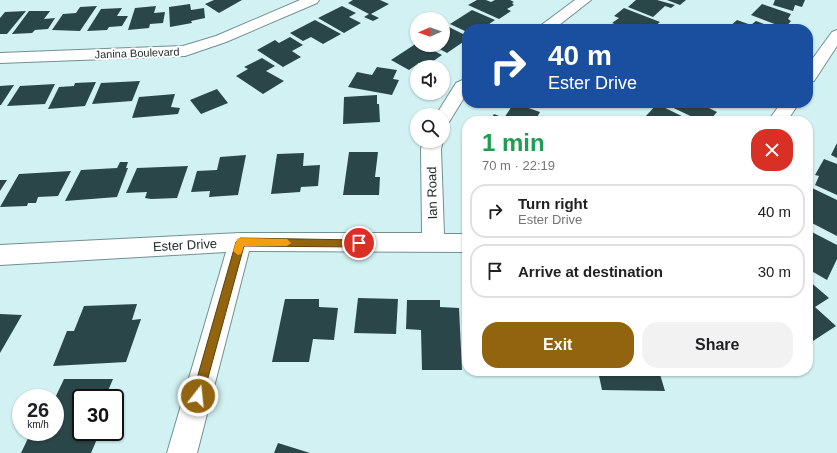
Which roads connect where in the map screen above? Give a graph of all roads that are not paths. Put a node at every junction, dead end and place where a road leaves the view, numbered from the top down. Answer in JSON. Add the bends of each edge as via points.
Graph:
{"nodes":[{"id":1,"x":312,"y":0,"type":"edge"},
{"id":2,"x":584,"y":0,"type":"edge"},
{"id":3,"x":551,"y":24,"type":"edge"},
{"id":4,"x":837,"y":35,"type":"edge"},
{"id":5,"x":0,"y":58,"type":"edge"},
{"id":6,"x":813,"y":70,"type":"edge"},
{"id":7,"x":462,"y":87,"type":"edge"},
{"id":8,"x":449,"y":108,"type":"edge"},
{"id":9,"x":431,"y":148,"type":"edge"},
{"id":10,"x":240,"y":242,"type":"junction"},
{"id":11,"x":433,"y":244,"type":"junction"},
{"id":12,"x":462,"y":244,"type":"edge"},
{"id":13,"x":0,"y":255,"type":"edge"},
{"id":14,"x":182,"y":453,"type":"edge"}],
"edges":[{"from":1,"to":5,"type":"street","name":"Janina Boulevard","via":[[221,39],[185,51]]},
{"from":2,"to":3,"type":"street"},
{"from":4,"to":6,"type":"street"},
{"from":7,"to":8,"type":"street"},
{"from":9,"to":11,"type":"street","name":"Ian Road"},
{"from":10,"to":11,"type":"street","name":"Ester Drive"},
{"from":10,"to":13,"type":"street","name":"Ester Drive"},
{"from":10,"to":14,"type":"street"},
{"from":11,"to":12,"type":"street","name":"Ester Drive"}]}
